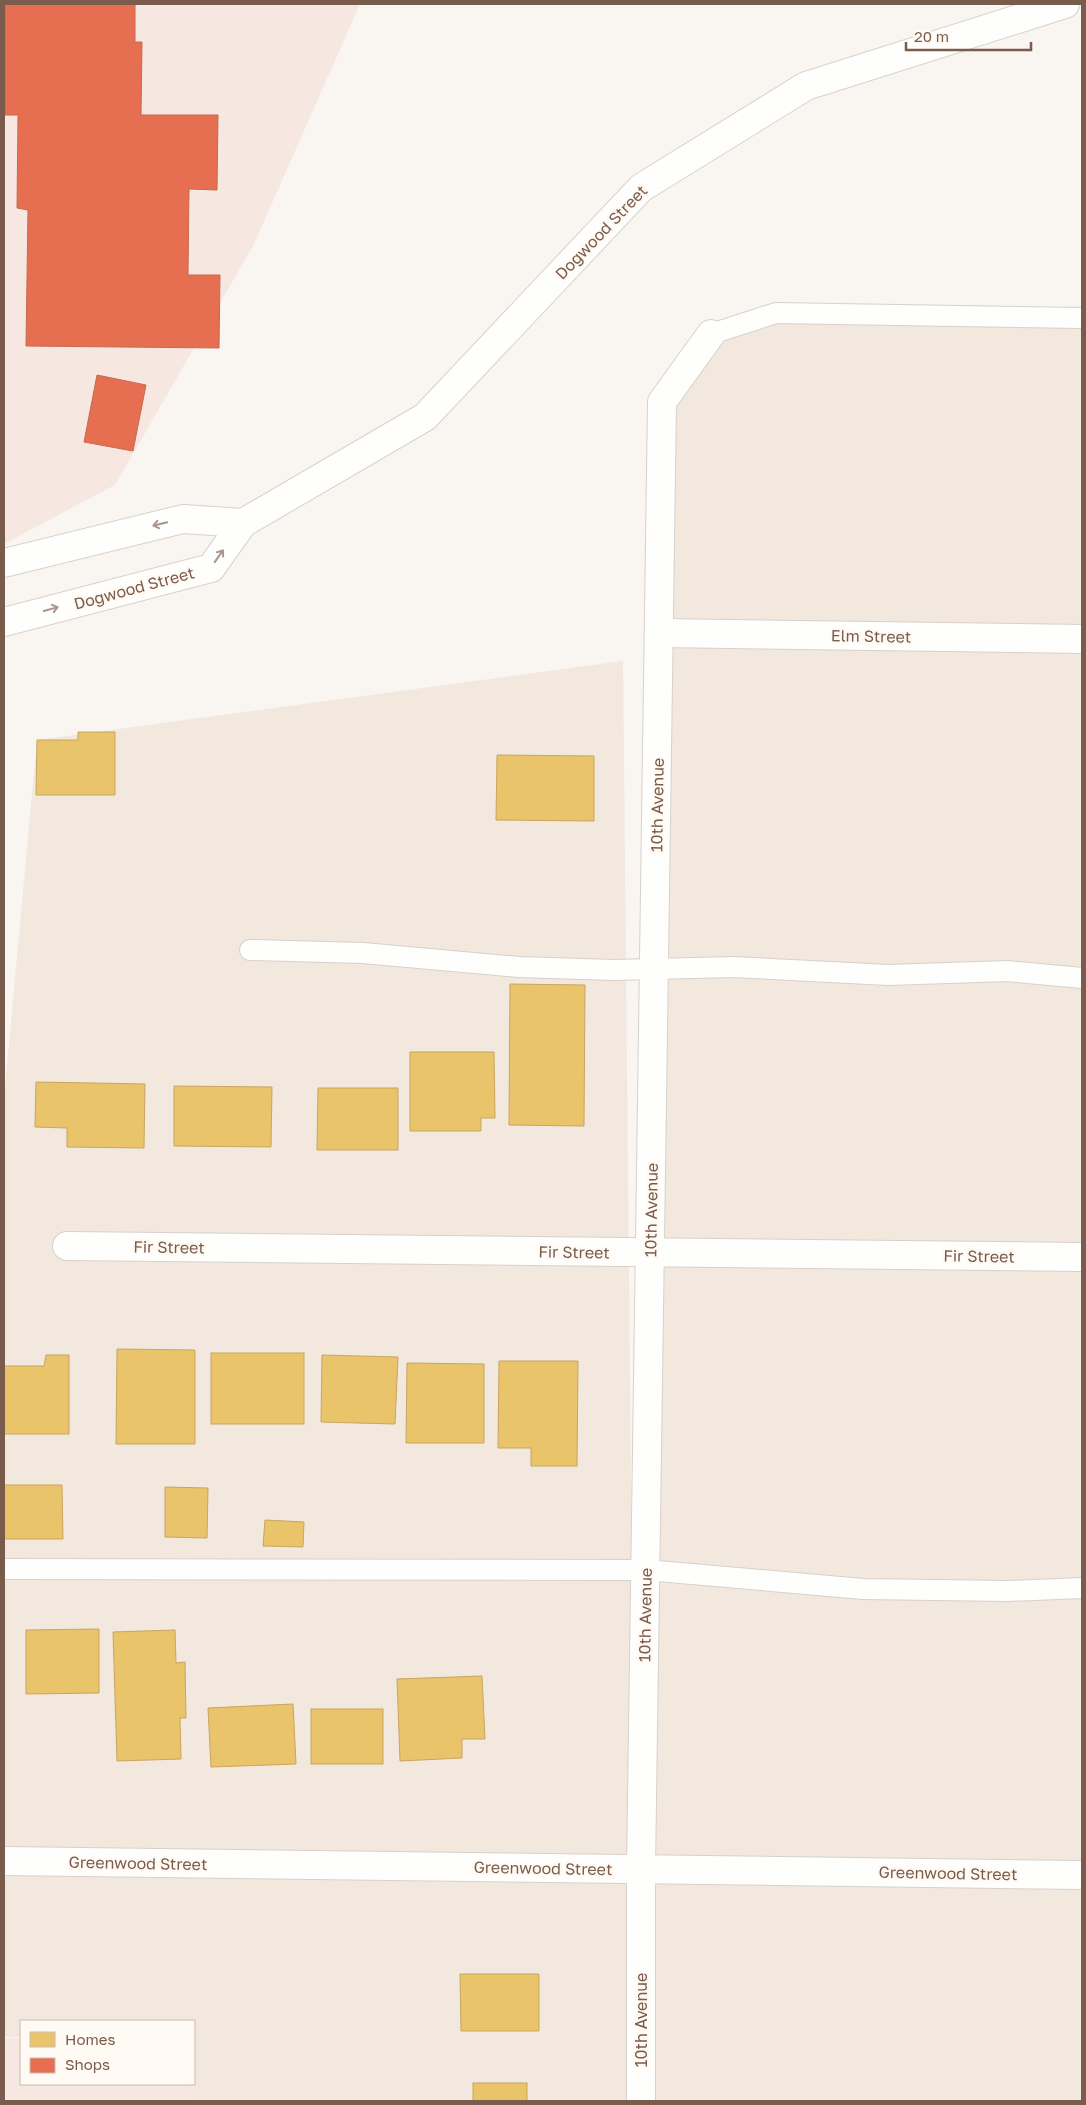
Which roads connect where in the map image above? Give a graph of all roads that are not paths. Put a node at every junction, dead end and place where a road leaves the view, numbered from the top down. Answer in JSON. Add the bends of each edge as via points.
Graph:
{"nodes":[{"id":1,"x":1065,"y":4,"type":"edge"},
{"id":2,"x":1082,"y":318,"type":"edge"},
{"id":3,"x":711,"y":334,"type":"joint"},
{"id":4,"x":242,"y":523,"type":"junction"},
{"id":5,"x":4,"y":563,"type":"edge"},
{"id":6,"x":4,"y":622,"type":"edge"},
{"id":7,"x":660,"y":633,"type":"junction"},
{"id":8,"x":1082,"y":639,"type":"edge"},
{"id":9,"x":250,"y":950,"type":"dead end"},
{"id":10,"x":655,"y":969,"type":"junction"},
{"id":11,"x":1082,"y":978,"type":"edge"},
{"id":12,"x":67,"y":1246,"type":"dead end"},
{"id":13,"x":650,"y":1253,"type":"junction"},
{"id":14,"x":1082,"y":1257,"type":"edge"},
{"id":15,"x":4,"y":1569,"type":"edge"},
{"id":16,"x":646,"y":1570,"type":"junction"},
{"id":17,"x":1082,"y":1588,"type":"edge"},
{"id":18,"x":4,"y":1861,"type":"edge"},
{"id":19,"x":641,"y":1869,"type":"junction"},
{"id":20,"x":1082,"y":1875,"type":"edge"},
{"id":21,"x":641,"y":2101,"type":"edge"}],
"edges":[{"from":1,"to":4,"type":"street","name":"Dogwood Street","via":[[806,86],[641,188],[425,417]]},
{"from":2,"to":3,"type":"lane","via":[[776,312]]},
{"from":3,"to":7,"type":"street","name":"10th Avenue","via":[[662,402]]},
{"from":4,"to":5,"type":"street","one_way":true,"via":[[183,518]]},
{"from":6,"to":4,"type":"street","name":"Dogwood Street","one_way":true,"via":[[210,568]]},
{"from":7,"to":8,"type":"street","name":"Elm Street"},
{"from":7,"to":10,"type":"street","name":"10th Avenue"},
{"from":9,"to":10,"type":"lane","via":[[363,953],[519,967]]},
{"from":10,"to":11,"type":"lane","via":[[733,967],[888,975],[1007,971]]},
{"from":10,"to":13,"type":"street","name":"10th Avenue"},
{"from":12,"to":13,"type":"street","name":"Fir Street"},
{"from":13,"to":14,"type":"street","name":"Fir Street"},
{"from":13,"to":16,"type":"street","name":"10th Avenue"},
{"from":15,"to":16,"type":"lane"},
{"from":16,"to":17,"type":"lane","via":[[863,1588],[1007,1591]]},
{"from":16,"to":19,"type":"street","name":"10th Avenue"},
{"from":18,"to":19,"type":"street","name":"Greenwood Street"},
{"from":19,"to":20,"type":"street","name":"Greenwood Street"},
{"from":19,"to":21,"type":"street","name":"10th Avenue"}]}
